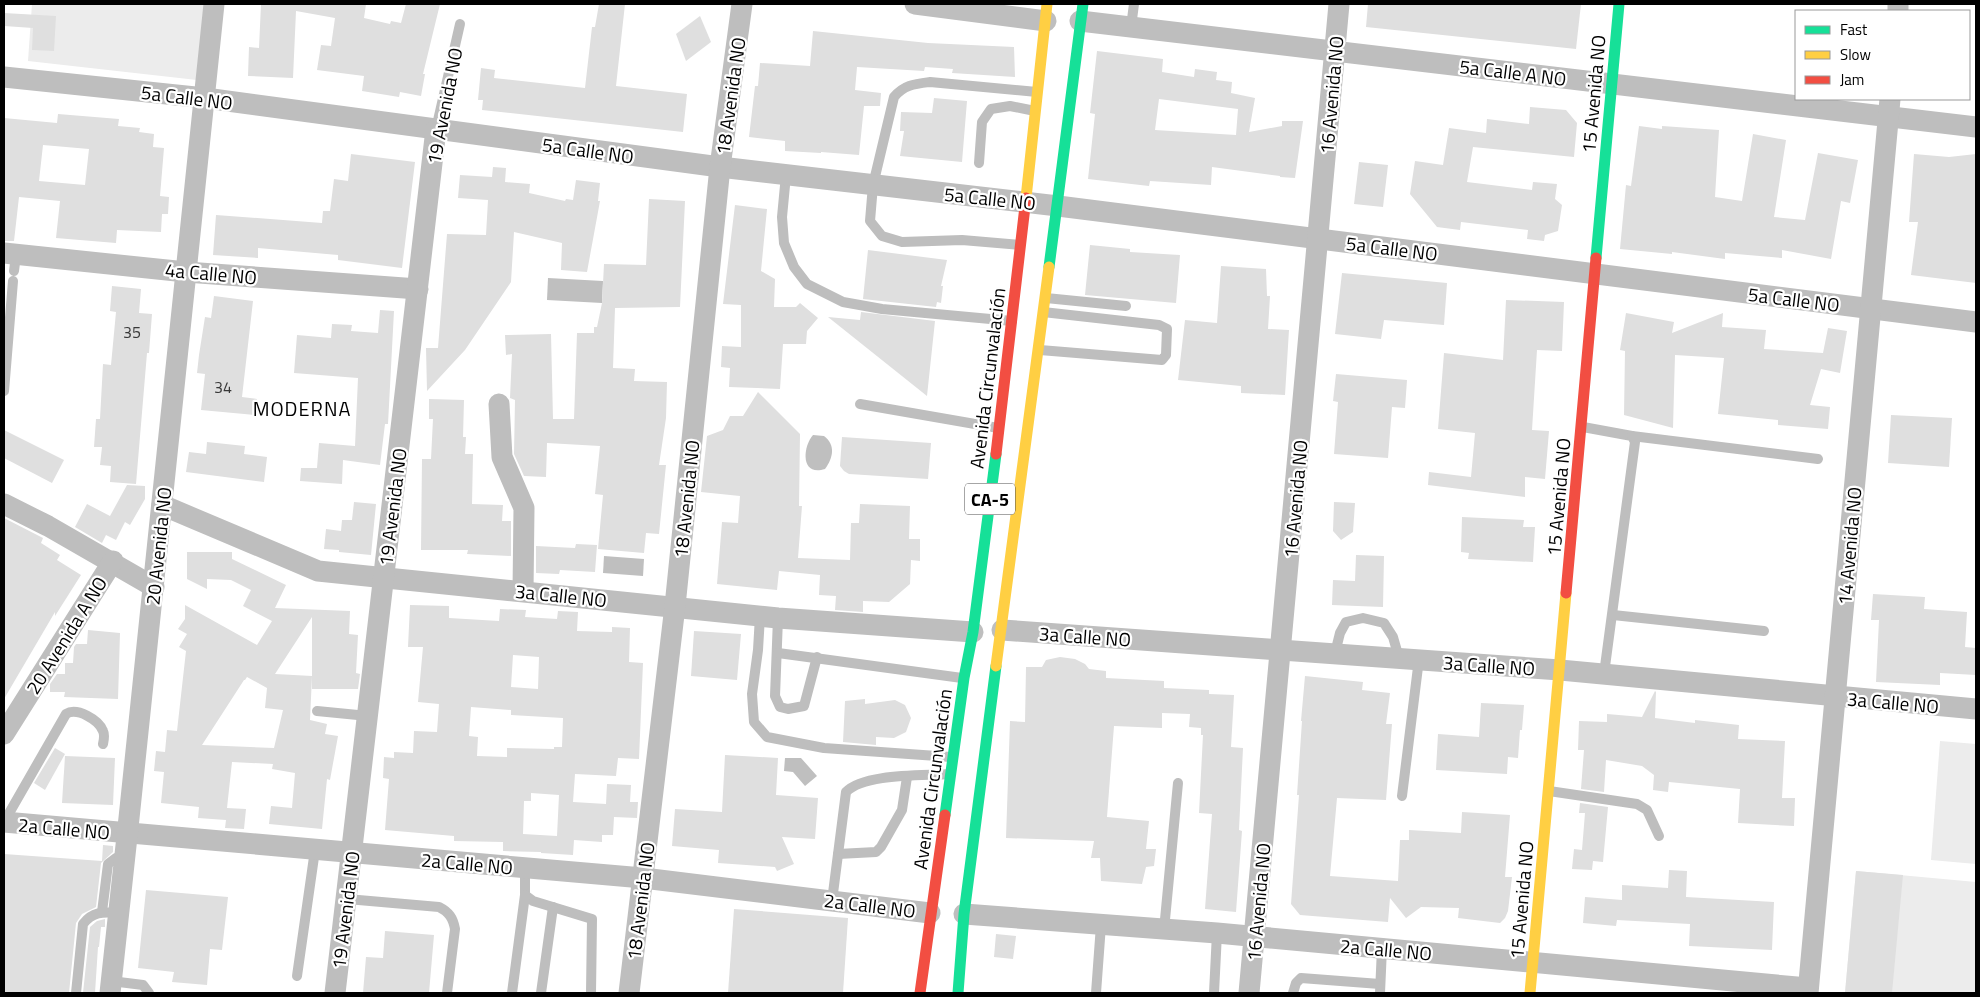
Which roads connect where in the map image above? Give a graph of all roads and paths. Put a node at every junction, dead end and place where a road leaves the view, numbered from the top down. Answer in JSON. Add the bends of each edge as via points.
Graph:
{"nodes":[{"id":1,"x":214,"y":4,"type":"edge"},
{"id":2,"x":742,"y":4,"type":"edge"},
{"id":3,"x":915,"y":4,"type":"edge"},
{"id":4,"x":1134,"y":4,"type":"edge"},
{"id":5,"x":1339,"y":4,"type":"edge"},
{"id":6,"x":1618,"y":4,"type":"edge"},
{"id":7,"x":1047,"y":12,"type":"edge"},
{"id":8,"x":1081,"y":12,"type":"edge"},
{"id":9,"x":460,"y":24,"type":"dead end"},
{"id":10,"x":1132,"y":27,"type":"junction"},
{"id":11,"x":1334,"y":51,"type":"junction"},
{"id":12,"x":4,"y":77,"type":"edge"},
{"id":13,"x":1610,"y":83,"type":"junction"},
{"id":14,"x":1038,"y":92,"type":"junction"},
{"id":15,"x":205,"y":98,"type":"junction"},
{"id":16,"x":1795,"y":99,"type":"edge"},
{"id":17,"x":1808,"y":100,"type":"edge"},
{"id":18,"x":1889,"y":107,"type":"edge"},
{"id":19,"x":1036,"y":111,"type":"junction"},
{"id":20,"x":1976,"y":127,"type":"edge"},
{"id":21,"x":436,"y":129,"type":"junction"},
{"id":22,"x":978,"y":163,"type":"dead end"},
{"id":23,"x":720,"y":168,"type":"junction"},
{"id":24,"x":786,"y":175,"type":"junction"},
{"id":25,"x":873,"y":185,"type":"junction"},
{"id":26,"x":1026,"y":202,"type":"junction"},
{"id":27,"x":1058,"y":206,"type":"junction"},
{"id":28,"x":1319,"y":239,"type":"junction"},
{"id":29,"x":1021,"y":246,"type":"junction"},
{"id":30,"x":11,"y":265,"type":"edge"},
{"id":31,"x":186,"y":272,"type":"junction"},
{"id":32,"x":1595,"y":274,"type":"junction"},
{"id":33,"x":418,"y":288,"type":"junction"},
{"id":34,"x":1045,"y":298,"type":"junction"},
{"id":35,"x":1126,"y":306,"type":"dead end"},
{"id":36,"x":1870,"y":308,"type":"junction"},
{"id":37,"x":1043,"y":312,"type":"junction"},
{"id":38,"x":1013,"y":321,"type":"junction"},
{"id":39,"x":1976,"y":322,"type":"edge"},
{"id":40,"x":1038,"y":350,"type":"junction"},
{"id":41,"x":4,"y":391,"type":"edge"},
{"id":42,"x":499,"y":404,"type":"dead end"},
{"id":43,"x":860,"y":404,"type":"dead end"},
{"id":44,"x":1582,"y":427,"type":"junction"},
{"id":45,"x":999,"y":428,"type":"junction"},
{"id":46,"x":1632,"y":436,"type":"junction"},
{"id":47,"x":1818,"y":459,"type":"dead end"},
{"id":48,"x":4,"y":504,"type":"edge"},
{"id":49,"x":162,"y":505,"type":"junction"},
{"id":50,"x":113,"y":562,"type":"junction"},
{"id":51,"x":384,"y":577,"type":"junction"},
{"id":52,"x":154,"y":587,"type":"junction"},
{"id":53,"x":523,"y":591,"type":"junction"},
{"id":54,"x":675,"y":606,"type":"junction"},
{"id":55,"x":1613,"y":615,"type":"junction"},
{"id":56,"x":769,"y":617,"type":"junction"},
{"id":57,"x":1002,"y":630,"type":"junction"},
{"id":58,"x":1764,"y":631,"type":"dead end"},
{"id":59,"x":973,"y":632,"type":"junction"},
{"id":60,"x":1281,"y":649,"type":"junction"},
{"id":61,"x":778,"y":653,"type":"junction"},
{"id":62,"x":1335,"y":653,"type":"junction"},
{"id":63,"x":816,"y":657,"type":"junction"},
{"id":64,"x":1409,"y":659,"type":"junction"},
{"id":65,"x":1560,"y":670,"type":"junction"},
{"id":66,"x":1604,"y":674,"type":"junction"},
{"id":67,"x":964,"y":678,"type":"junction"},
{"id":68,"x":1835,"y":697,"type":"junction"},
{"id":69,"x":1976,"y":709,"type":"edge"},
{"id":70,"x":317,"y":711,"type":"dead end"},
{"id":71,"x":368,"y":716,"type":"junction"},
{"id":72,"x":4,"y":734,"type":"edge"},
{"id":73,"x":103,"y":744,"type":"dead end"},
{"id":74,"x":953,"y":758,"type":"junction"},
{"id":75,"x":950,"y":774,"type":"junction"},
{"id":76,"x":908,"y":777,"type":"junction"},
{"id":77,"x":1178,"y":782,"type":"dead end"},
{"id":78,"x":1548,"y":791,"type":"junction"},
{"id":79,"x":1402,"y":796,"type":"dead end"},
{"id":80,"x":4,"y":822,"type":"edge"},
{"id":81,"x":128,"y":834,"type":"junction"},
{"id":82,"x":1659,"y":836,"type":"dead end"},
{"id":83,"x":315,"y":850,"type":"junction"},
{"id":84,"x":352,"y":853,"type":"junction"},
{"id":85,"x":838,"y":854,"type":"junction"},
{"id":86,"x":526,"y":868,"type":"junction"},
{"id":87,"x":643,"y":878,"type":"junction"},
{"id":88,"x":525,"y":895,"type":"junction"},
{"id":89,"x":347,"y":899,"type":"junction"},
{"id":90,"x":832,"y":901,"type":"junction"},
{"id":91,"x":553,"y":907,"type":"junction"},
{"id":92,"x":110,"y":912,"type":"junction"},
{"id":93,"x":930,"y":913,"type":"junction"},
{"id":94,"x":964,"y":914,"type":"junction"},
{"id":95,"x":1101,"y":925,"type":"junction"},
{"id":96,"x":1164,"y":930,"type":"junction"},
{"id":97,"x":1217,"y":934,"type":"junction"},
{"id":98,"x":1255,"y":938,"type":"junction"},
{"id":99,"x":1382,"y":948,"type":"junction"},
{"id":100,"x":1533,"y":962,"type":"junction"},
{"id":101,"x":297,"y":976,"type":"dead end"},
{"id":102,"x":110,"y":987,"type":"edge"},
{"id":103,"x":1380,"y":989,"type":"edge"},
{"id":104,"x":1808,"y":991,"type":"edge"},
{"id":105,"x":76,"y":993,"type":"edge"},
{"id":106,"x":149,"y":993,"type":"edge"},
{"id":107,"x":335,"y":993,"type":"edge"},
{"id":108,"x":447,"y":993,"type":"edge"},
{"id":109,"x":512,"y":993,"type":"edge"},
{"id":110,"x":542,"y":993,"type":"edge"},
{"id":111,"x":591,"y":993,"type":"edge"},
{"id":112,"x":629,"y":993,"type":"edge"},
{"id":113,"x":920,"y":993,"type":"edge"},
{"id":114,"x":958,"y":993,"type":"edge"},
{"id":115,"x":1096,"y":993,"type":"edge"},
{"id":116,"x":1214,"y":993,"type":"edge"},
{"id":117,"x":1250,"y":993,"type":"edge"},
{"id":118,"x":1292,"y":993,"type":"edge"},
{"id":119,"x":1530,"y":993,"type":"edge"}],
"edges":[{"from":1,"to":15,"type":"street","name":"20 Avenida NO"},
{"from":2,"to":23,"type":"street","name":"18 Avenida NO"},
{"from":3,"to":7,"type":"street"},
{"from":4,"to":10,"type":"lane"},
{"from":5,"to":11,"type":"street","name":"16 Avenida NO"},
{"from":6,"to":13,"type":"main road","name":"15 Avenida NO"},
{"from":7,"to":14,"type":"main road","name":"Avenida Circunvalación","number":"CA-5"},
{"from":8,"to":10,"type":"street","name":"5a Calle A NO"},
{"from":8,"to":27,"type":"main road","number":"CA-5"},
{"from":9,"to":21,"type":"lane","name":"19 Avenida NO"},
{"from":10,"to":11,"type":"street","name":"5a Calle A NO"},
{"from":11,"to":13,"type":"street","name":"5a Calle A NO"},
{"from":11,"to":28,"type":"street","name":"16 Avenida NO"},
{"from":12,"to":15,"type":"street","name":"5a Calle NO"},
{"from":13,"to":16,"type":"street","name":"5a Calle A NO"},
{"from":13,"to":32,"type":"main road","name":"15 Avenida NO"},
{"from":14,"to":19,"type":"main road","name":"Avenida Circunvalación","number":"CA-5"},
{"from":14,"to":25,"type":"lane","via":[[930,82],[901,88],[890,110]]},
{"from":15,"to":21,"type":"street","name":"5a Calle NO"},
{"from":15,"to":31,"type":"street","name":"20 Avenida NO"},
{"from":17,"to":18,"type":"street","name":"5a Calle A NO"},
{"from":18,"to":20,"type":"street","name":"5a Calle A NO"},
{"from":18,"to":36,"type":"street","name":"14 Avenida NO"},
{"from":19,"to":22,"type":"lane","via":[[1010,106],[991,109],[982,122]]},
{"from":19,"to":26,"type":"main road","name":"Avenida Circunvalación","number":"CA-5"},
{"from":21,"to":23,"type":"street","name":"5a Calle NO"},
{"from":21,"to":33,"type":"street","name":"19 Avenida NO"},
{"from":23,"to":24,"type":"street","name":"5a Calle NO"},
{"from":23,"to":54,"type":"street","name":"18 Avenida NO"},
{"from":24,"to":25,"type":"street","name":"5a Calle NO"},
{"from":24,"to":38,"type":"lane","via":[[782,217],[784,243],[794,268],[807,284],[843,302],[882,309]]},
{"from":25,"to":26,"type":"street","name":"5a Calle NO"},
{"from":25,"to":29,"type":"lane","via":[[870,221],[882,236],[902,242],[962,240]]},
{"from":26,"to":27,"type":"street","name":"5a Calle NO"},
{"from":26,"to":29,"type":"main road","name":"Avenida Circunvalación","number":"CA-5"},
{"from":27,"to":28,"type":"street","name":"5a Calle NO"},
{"from":27,"to":34,"type":"main road","number":"CA-5"},
{"from":28,"to":32,"type":"street","name":"5a Calle NO"},
{"from":28,"to":60,"type":"street","name":"16 Avenida NO"},
{"from":29,"to":38,"type":"main road","name":"Avenida Circunvalación","number":"CA-5"},
{"from":30,"to":31,"type":"street","name":"4a Calle NO"},
{"from":30,"to":41,"type":"lane"},
{"from":31,"to":33,"type":"street","name":"4a Calle NO"},
{"from":31,"to":49,"type":"street","name":"20 Avenida NO"},
{"from":32,"to":36,"type":"street","name":"5a Calle NO"},
{"from":32,"to":44,"type":"main road","name":"15 Avenida NO"},
{"from":33,"to":51,"type":"street","name":"19 Avenida NO"},
{"from":34,"to":35,"type":"lane"},
{"from":34,"to":37,"type":"main road","number":"CA-5"},
{"from":36,"to":39,"type":"street","name":"5a Calle NO"},
{"from":36,"to":68,"type":"street","name":"14 Avenida NO"},
{"from":37,"to":40,"type":"main road","number":"CA-5"},
{"from":37,"to":40,"type":"lane","via":[[1159,325],[1167,329],[1166,355],[1162,360]]},
{"from":38,"to":45,"type":"main road","name":"Avenida Circunvalación","number":"CA-5"},
{"from":40,"to":57,"type":"main road","number":"CA-5"},
{"from":42,"to":53,"type":"street","via":[[502,457],[524,508]]},
{"from":43,"to":45,"type":"lane"},
{"from":44,"to":46,"type":"lane"},
{"from":44,"to":65,"type":"main road","name":"15 Avenida NO"},
{"from":45,"to":59,"type":"main road","name":"Avenida Circunvalación","number":"CA-5"},
{"from":46,"to":47,"type":"lane"},
{"from":46,"to":55,"type":"lane","via":[[1636,450]]},
{"from":48,"to":50,"type":"street"},
{"from":49,"to":51,"type":"street","name":"3a Calle NO","via":[[318,571]]},
{"from":49,"to":52,"type":"street","name":"20 Avenida NO"},
{"from":50,"to":52,"type":"street"},
{"from":50,"to":72,"type":"street","name":"20 Avenida A NO"},
{"from":51,"to":53,"type":"street","name":"3a Calle NO"},
{"from":51,"to":71,"type":"street","name":"19 Avenida NO"},
{"from":52,"to":81,"type":"street","name":"20 Avenida NO"},
{"from":53,"to":54,"type":"street","name":"3a Calle NO"},
{"from":54,"to":56,"type":"street","name":"3a Calle NO"},
{"from":54,"to":87,"type":"street","name":"18 Avenida NO"},
{"from":55,"to":58,"type":"lane"},
{"from":55,"to":66,"type":"lane"},
{"from":56,"to":59,"type":"street","name":"3a Calle NO"},
{"from":56,"to":61,"type":"lane"},
{"from":56,"to":74,"type":"lane","via":[[758,650],[752,694],[754,722],[767,737],[824,748]]},
{"from":57,"to":60,"type":"street","name":"3a Calle NO"},
{"from":57,"to":94,"type":"main road","number":"CA-5"},
{"from":59,"to":67,"type":"main road","name":"Avenida Circunvalación","number":"CA-5"},
{"from":60,"to":62,"type":"street","name":"3a Calle NO"},
{"from":60,"to":98,"type":"street","name":"16 Avenida NO"},
{"from":61,"to":63,"type":"lane"},
{"from":61,"to":63,"type":"lane","via":[[775,696],[780,707],[788,709],[804,706]]},
{"from":62,"to":64,"type":"street","name":"3a Calle NO"},
{"from":62,"to":64,"type":"lane","via":[[1346,622],[1363,618],[1384,623]]},
{"from":63,"to":67,"type":"lane"},
{"from":64,"to":65,"type":"street","name":"3a Calle NO"},
{"from":64,"to":79,"type":"lane"},
{"from":65,"to":66,"type":"street","name":"3a Calle NO"},
{"from":65,"to":78,"type":"main road","name":"15 Avenida NO"},
{"from":66,"to":68,"type":"street","name":"3a Calle NO"},
{"from":67,"to":74,"type":"main road","name":"Avenida Circunvalación","number":"CA-5"},
{"from":68,"to":69,"type":"street","name":"3a Calle NO"},
{"from":68,"to":104,"type":"street","name":"14 Avenida NO"},
{"from":70,"to":71,"type":"lane"},
{"from":71,"to":84,"type":"street","name":"19 Avenida NO"},
{"from":73,"to":80,"type":"lane","via":[[101,726],[78,712],[68,712]]},
{"from":74,"to":75,"type":"main road","name":"Avenida Circunvalación","number":"CA-5"},
{"from":75,"to":76,"type":"lane"},
{"from":75,"to":93,"type":"main road","name":"Avenida Circunvalación","number":"CA-5"},
{"from":76,"to":85,"type":"lane","via":[[902,810],[881,847],[876,852]]},
{"from":76,"to":85,"type":"lane","via":[[873,779],[852,786],[846,792]]},
{"from":77,"to":96,"type":"lane"},
{"from":78,"to":82,"type":"lane","via":[[1637,804],[1647,810]]},
{"from":78,"to":100,"type":"main road","name":"15 Avenida NO"},
{"from":80,"to":81,"type":"street","name":"2a Calle NO"},
{"from":81,"to":83,"type":"street","name":"2a Calle NO"},
{"from":81,"to":92,"type":"street","name":"20 Avenida NO","via":[[125,859]]},
{"from":83,"to":84,"type":"street","name":"2a Calle NO"},
{"from":83,"to":101,"type":"lane"},
{"from":84,"to":86,"type":"street","name":"2a Calle NO"},
{"from":84,"to":89,"type":"street","name":"19 Avenida NO"},
{"from":85,"to":90,"type":"lane"},
{"from":86,"to":87,"type":"street","name":"2a Calle NO"},
{"from":86,"to":88,"type":"lane"},
{"from":87,"to":90,"type":"street","name":"2a Calle NO"},
{"from":87,"to":112,"type":"street","name":"18 Avenida NO"},
{"from":88,"to":91,"type":"lane"},
{"from":88,"to":109,"type":"lane"},
{"from":89,"to":107,"type":"street","name":"19 Avenida NO"},
{"from":89,"to":108,"type":"lane","via":[[439,907],[448,912],[455,929]]},
{"from":90,"to":93,"type":"street","name":"2a Calle NO"},
{"from":91,"to":110,"type":"lane"},
{"from":91,"to":111,"type":"lane","via":[[592,918]]},
{"from":92,"to":102,"type":"street","name":"20 Avenida NO"},
{"from":92,"to":105,"type":"lane","via":[[89,916],[84,924]]},
{"from":93,"to":113,"type":"main road","name":"Avenida Circunvalación","number":"CA-5"},
{"from":94,"to":95,"type":"street","name":"2a Calle NO"},
{"from":94,"to":114,"type":"main road","number":"CA-5"},
{"from":95,"to":96,"type":"street","name":"2a Calle NO"},
{"from":95,"to":115,"type":"lane"},
{"from":96,"to":97,"type":"street","name":"2a Calle NO"},
{"from":97,"to":98,"type":"street","name":"2a Calle NO"},
{"from":97,"to":116,"type":"lane"},
{"from":98,"to":99,"type":"street","name":"2a Calle NO"},
{"from":98,"to":117,"type":"street","name":"16 Avenida NO"},
{"from":99,"to":100,"type":"street","name":"2a Calle NO"},
{"from":99,"to":103,"type":"lane"},
{"from":100,"to":104,"type":"street","name":"2a Calle NO"},
{"from":100,"to":119,"type":"main road","name":"15 Avenida NO"},
{"from":102,"to":106,"type":"lane","via":[[143,985]]},
{"from":103,"to":118,"type":"lane","via":[[1302,978]]}]}
